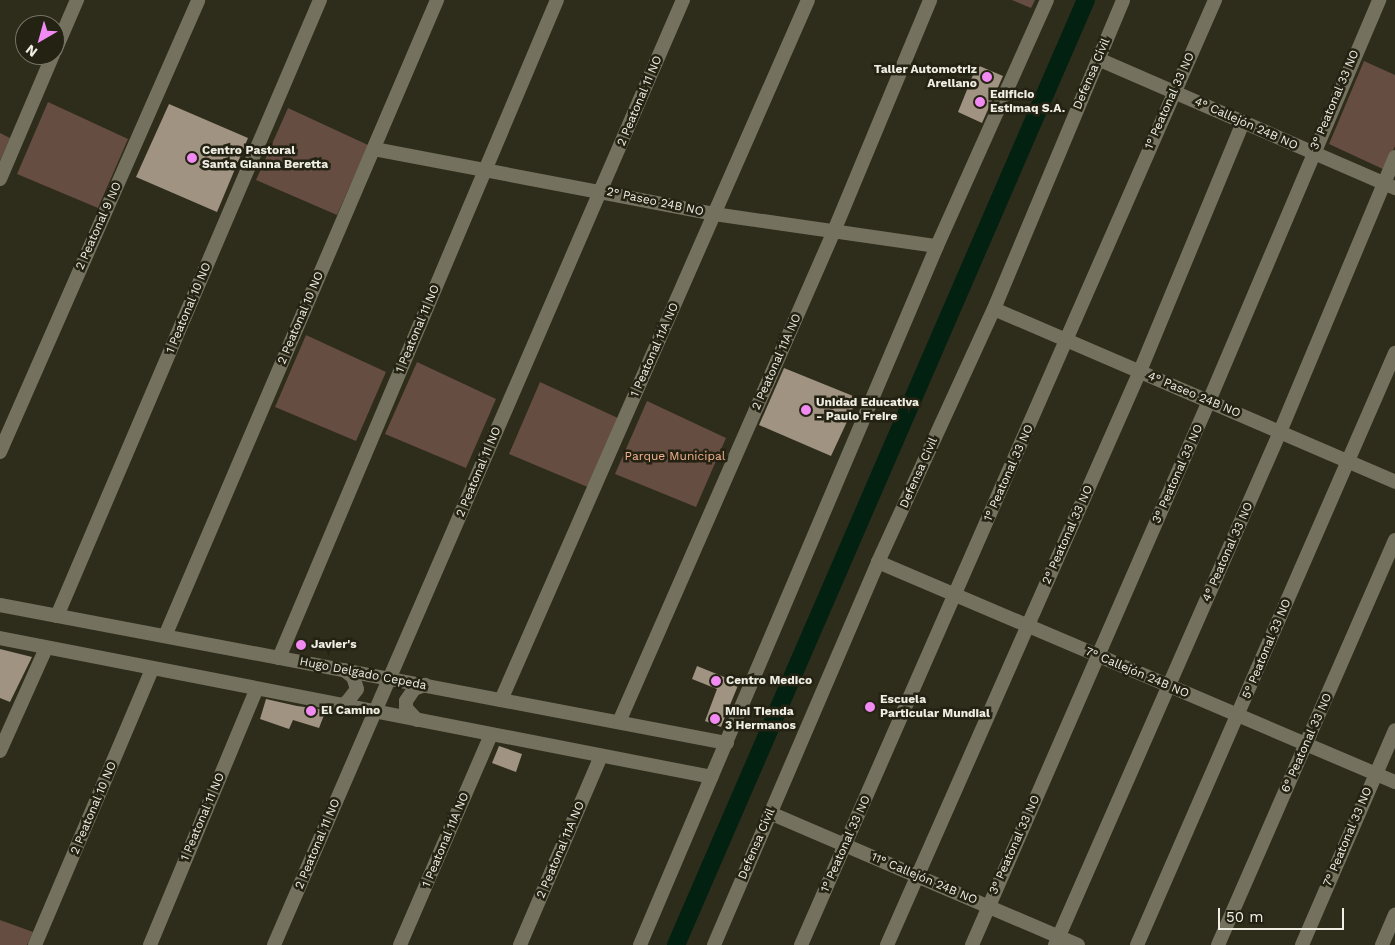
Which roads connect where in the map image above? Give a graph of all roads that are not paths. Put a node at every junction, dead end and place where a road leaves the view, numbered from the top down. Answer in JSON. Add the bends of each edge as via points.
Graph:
{"nodes":[{"id":1,"x":77,"y":0,"type":"edge"},
{"id":2,"x":198,"y":0,"type":"edge"},
{"id":3,"x":320,"y":0,"type":"edge"},
{"id":4,"x":437,"y":0,"type":"edge"},
{"id":5,"x":557,"y":0,"type":"edge"},
{"id":6,"x":684,"y":0,"type":"edge"},
{"id":7,"x":808,"y":0,"type":"edge"},
{"id":8,"x":930,"y":0,"type":"edge"},
{"id":9,"x":1047,"y":0,"type":"edge"},
{"id":10,"x":1123,"y":0,"type":"edge"},
{"id":11,"x":1215,"y":0,"type":"edge"},
{"id":12,"x":1379,"y":0,"type":"edge"},
{"id":13,"x":65,"y":28,"type":"edge"},
{"id":14,"x":1098,"y":59,"type":"junction"},
{"id":15,"x":49,"y":65,"type":"edge"},
{"id":16,"x":1174,"y":92,"type":"junction"},
{"id":17,"x":1243,"y":122,"type":"junction"},
{"id":18,"x":374,"y":149,"type":"junction"},
{"id":19,"x":1312,"y":153,"type":"junction"},
{"id":20,"x":1395,"y":157,"type":"edge"},
{"id":21,"x":486,"y":168,"type":"junction"},
{"id":22,"x":0,"y":179,"type":"edge"},
{"id":23,"x":1390,"y":185,"type":"edge"},
{"id":24,"x":601,"y":191,"type":"junction"},
{"id":25,"x":714,"y":214,"type":"junction"},
{"id":26,"x":834,"y":231,"type":"junction"},
{"id":27,"x":937,"y":246,"type":"junction"},
{"id":28,"x":994,"y":309,"type":"junction"},
{"id":29,"x":1067,"y":340,"type":"junction"},
{"id":30,"x":1395,"y":353,"type":"edge"},
{"id":31,"x":1140,"y":371,"type":"junction"},
{"id":32,"x":1209,"y":402,"type":"junction"},
{"id":33,"x":1280,"y":432,"type":"junction"},
{"id":34,"x":0,"y":452,"type":"edge"},
{"id":35,"x":1348,"y":462,"type":"junction"},
{"id":36,"x":1395,"y":482,"type":"edge"},
{"id":37,"x":1395,"y":540,"type":"edge"},
{"id":38,"x":878,"y":562,"type":"junction"},
{"id":39,"x":956,"y":594,"type":"junction"},
{"id":40,"x":0,"y":605,"type":"edge"},
{"id":41,"x":57,"y":616,"type":"junction"},
{"id":42,"x":1028,"y":626,"type":"junction"},
{"id":43,"x":164,"y":636,"type":"junction"},
{"id":44,"x":0,"y":638,"type":"edge"},
{"id":45,"x":46,"y":648,"type":"junction"},
{"id":46,"x":1098,"y":656,"type":"junction"},
{"id":47,"x":279,"y":658,"type":"junction"},
{"id":48,"x":152,"y":670,"type":"junction"},
{"id":49,"x":344,"y":670,"type":"junction"},
{"id":50,"x":389,"y":678,"type":"junction"},
{"id":51,"x":425,"y":685,"type":"junction"},
{"id":52,"x":1169,"y":686,"type":"junction"},
{"id":53,"x":256,"y":690,"type":"junction"},
{"id":54,"x":501,"y":700,"type":"junction"},
{"id":55,"x":340,"y":706,"type":"junction"},
{"id":56,"x":375,"y":712,"type":"junction"},
{"id":57,"x":1238,"y":718,"type":"junction"},
{"id":58,"x":417,"y":720,"type":"junction"},
{"id":59,"x":619,"y":722,"type":"junction"},
{"id":60,"x":1395,"y":730,"type":"edge"},
{"id":61,"x":491,"y":735,"type":"junction"},
{"id":62,"x":726,"y":743,"type":"junction"},
{"id":63,"x":1306,"y":745,"type":"junction"},
{"id":64,"x":0,"y":751,"type":"edge"},
{"id":65,"x":602,"y":756,"type":"junction"},
{"id":66,"x":1376,"y":774,"type":"junction"},
{"id":67,"x":712,"y":777,"type":"junction"},
{"id":68,"x":1395,"y":782,"type":"edge"},
{"id":69,"x":770,"y":813,"type":"junction"},
{"id":70,"x":846,"y":845,"type":"junction"},
{"id":71,"x":918,"y":876,"type":"junction"},
{"id":72,"x":988,"y":907,"type":"junction"},
{"id":73,"x":1395,"y":915,"type":"edge"},
{"id":74,"x":1057,"y":941,"type":"edge"},
{"id":75,"x":35,"y":945,"type":"edge"},
{"id":76,"x":150,"y":945,"type":"edge"},
{"id":77,"x":274,"y":945,"type":"edge"},
{"id":78,"x":400,"y":945,"type":"edge"},
{"id":79,"x":520,"y":945,"type":"edge"},
{"id":80,"x":640,"y":945,"type":"edge"},
{"id":81,"x":714,"y":945,"type":"edge"},
{"id":82,"x":801,"y":945,"type":"edge"},
{"id":83,"x":888,"y":945,"type":"edge"},
{"id":84,"x":972,"y":945,"type":"edge"},
{"id":85,"x":1078,"y":945,"type":"edge"},
{"id":86,"x":1138,"y":945,"type":"edge"},
{"id":87,"x":1218,"y":945,"type":"edge"},
{"id":88,"x":1302,"y":945,"type":"edge"},
{"id":89,"x":1382,"y":945,"type":"edge"}],
"edges":[{"from":1,"to":13,"type":"street"},
{"from":2,"to":34,"type":"street","name":"2 Peatonal 9 NO"},
{"from":3,"to":41,"type":"street","name":"1 Peatonal 10 NO"},
{"from":4,"to":18,"type":"street","name":"2 Peatonal 10 NO"},
{"from":5,"to":21,"type":"street","name":"1 Peatonal 11 NO"},
{"from":6,"to":24,"type":"street","name":"2 Peatonal 11 NO"},
{"from":7,"to":25,"type":"street","name":"1 Peatonal 11A NO"},
{"from":8,"to":26,"type":"street","name":"2 Peatonal 11A NO"},
{"from":9,"to":27,"type":"street"},
{"from":10,"to":14,"type":"street","name":"Defensa Civil"},
{"from":11,"to":16,"type":"street","name":"1° Peatonal 33 NO"},
{"from":12,"to":19,"type":"street","name":"3° Peatonal 33 NO"},
{"from":14,"to":16,"type":"street","name":"4° Callejón 24B NO"},
{"from":14,"to":28,"type":"street","name":"Defensa Civil"},
{"from":15,"to":22,"type":"street"},
{"from":16,"to":17,"type":"street","name":"4° Callejón 24B NO"},
{"from":16,"to":29,"type":"street","name":"1° Peatonal 33 NO"},
{"from":17,"to":19,"type":"street","name":"4° Callejón 24B NO"},
{"from":17,"to":31,"type":"street","name":"2° Peatonal 33 NO"},
{"from":18,"to":21,"type":"street","name":"2° Paseo 24B NO"},
{"from":18,"to":43,"type":"street","name":"2 Peatonal 10 NO"},
{"from":19,"to":23,"type":"street","name":"4° Callejón 24B NO"},
{"from":19,"to":32,"type":"street","name":"3° Peatonal 33 NO"},
{"from":20,"to":23,"type":"street","name":"4° Peatonal 33 NO"},
{"from":21,"to":24,"type":"street","name":"2° Paseo 24B NO"},
{"from":21,"to":47,"type":"street","name":"1 Peatonal 11 NO"},
{"from":23,"to":33,"type":"street","name":"4° Peatonal 33 NO"},
{"from":24,"to":25,"type":"street","name":"2° Paseo 24B NO"},
{"from":24,"to":50,"type":"street","name":"2 Peatonal 11 NO"},
{"from":25,"to":26,"type":"street","name":"2° Paseo 24B NO"},
{"from":25,"to":54,"type":"street","name":"1 Peatonal 11A NO"},
{"from":26,"to":27,"type":"street","name":"2° Paseo 24B NO"},
{"from":26,"to":59,"type":"street","name":"2 Peatonal 11A NO"},
{"from":27,"to":62,"type":"street"},
{"from":28,"to":29,"type":"street","name":"4° Paseo 24B NO"},
{"from":28,"to":38,"type":"street","name":"Defensa Civil"},
{"from":29,"to":31,"type":"street","name":"4° Paseo 24B NO"},
{"from":29,"to":39,"type":"street","name":"1° Peatonal 33 NO"},
{"from":30,"to":35,"type":"street","name":"5° Peatonal 33 NO"},
{"from":31,"to":32,"type":"street","name":"4° Paseo 24B NO"},
{"from":31,"to":42,"type":"street","name":"2° Peatonal 33 NO"},
{"from":32,"to":33,"type":"street","name":"4° Paseo 24B NO"},
{"from":32,"to":46,"type":"street","name":"3° Peatonal 33 NO"},
{"from":33,"to":35,"type":"street","name":"4° Paseo 24B NO"},
{"from":33,"to":52,"type":"street","name":"4° Peatonal 33 NO"},
{"from":35,"to":36,"type":"street","name":"4° Paseo 24B NO"},
{"from":35,"to":57,"type":"street","name":"5° Peatonal 33 NO"},
{"from":37,"to":63,"type":"street","name":"6° Peatonal 33 NO"},
{"from":38,"to":39,"type":"street","name":"7° Callejón 24B NO"},
{"from":38,"to":69,"type":"street","name":"Defensa Civil"},
{"from":39,"to":42,"type":"street","name":"7° Callejón 24B NO"},
{"from":39,"to":70,"type":"street","name":"1° Peatonal 33 NO"},
{"from":40,"to":41,"type":"street","name":"Hugo Delgado Cepeda"},
{"from":41,"to":43,"type":"street","name":"Hugo Delgado Cepeda"},
{"from":42,"to":46,"type":"street","name":"7° Callejón 24B NO"},
{"from":42,"to":71,"type":"street","name":"2° Peatonal 33 NO"},
{"from":43,"to":47,"type":"street","name":"Hugo Delgado Cepeda"},
{"from":44,"to":45,"type":"street"},
{"from":45,"to":48,"type":"street"},
{"from":45,"to":64,"type":"street"},
{"from":46,"to":52,"type":"street","name":"7° Callejón 24B NO"},
{"from":46,"to":72,"type":"street","name":"3° Peatonal 33 NO"},
{"from":47,"to":49,"type":"street","name":"Hugo Delgado Cepeda"},
{"from":48,"to":53,"type":"street"},
{"from":48,"to":75,"type":"street","name":"2 Peatonal 10 NO"},
{"from":49,"to":50,"type":"street","name":"Hugo Delgado Cepeda"},
{"from":49,"to":55,"type":"street","via":[[353,677],[357,689]]},
{"from":50,"to":51,"type":"street","name":"Hugo Delgado Cepeda"},
{"from":50,"to":56,"type":"street","name":"2 Peatonal 11 NO"},
{"from":51,"to":54,"type":"street","name":"Hugo Delgado Cepeda"},
{"from":51,"to":58,"type":"street","via":[[414,689],[406,701],[406,708]]},
{"from":52,"to":57,"type":"street","name":"7° Callejón 24B NO"},
{"from":52,"to":74,"type":"street","name":"4° Peatonal 33 NO"},
{"from":53,"to":55,"type":"street"},
{"from":53,"to":76,"type":"street","name":"1 Peatonal 11 NO"},
{"from":54,"to":59,"type":"street","name":"Hugo Delgado Cepeda"},
{"from":55,"to":56,"type":"street"},
{"from":56,"to":58,"type":"street"},
{"from":56,"to":77,"type":"street","name":"2 Peatonal 11 NO"},
{"from":57,"to":63,"type":"street","name":"7° Callejón 24B NO"},
{"from":57,"to":86,"type":"street","name":"5° Peatonal 33 NO"},
{"from":58,"to":61,"type":"street"},
{"from":59,"to":62,"type":"street","name":"Hugo Delgado Cepeda"},
{"from":60,"to":66,"type":"street","name":"7° Peatonal 33 NO"},
{"from":61,"to":65,"type":"street"},
{"from":61,"to":78,"type":"street","name":"1 Peatonal 11A NO"},
{"from":62,"to":67,"type":"street"},
{"from":63,"to":66,"type":"street","name":"7° Callejón 24B NO"},
{"from":63,"to":87,"type":"street","name":"6° Peatonal 33 NO"},
{"from":65,"to":67,"type":"street"},
{"from":65,"to":79,"type":"street","name":"2 Peatonal 11A NO"},
{"from":66,"to":68,"type":"street","name":"7° Callejón 24B NO"},
{"from":66,"to":88,"type":"street","name":"7° Peatonal 33 NO"},
{"from":67,"to":80,"type":"street"},
{"from":69,"to":70,"type":"street","name":"11° Callejón 24B NO"},
{"from":69,"to":81,"type":"street","name":"Defensa Civil"},
{"from":70,"to":71,"type":"street","name":"11° Callejón 24B NO"},
{"from":70,"to":82,"type":"street","name":"1° Peatonal 33 NO"},
{"from":71,"to":72,"type":"street","name":"11° Callejón 24B NO"},
{"from":71,"to":83,"type":"street","name":"2° Peatonal 33 NO"},
{"from":72,"to":74,"type":"street","name":"11° Callejón 24B NO"},
{"from":72,"to":84,"type":"street","name":"3° Peatonal 33 NO"},
{"from":73,"to":89,"type":"street"},
{"from":74,"to":85,"type":"street","name":"11° Callejón 24B NO"}]}
